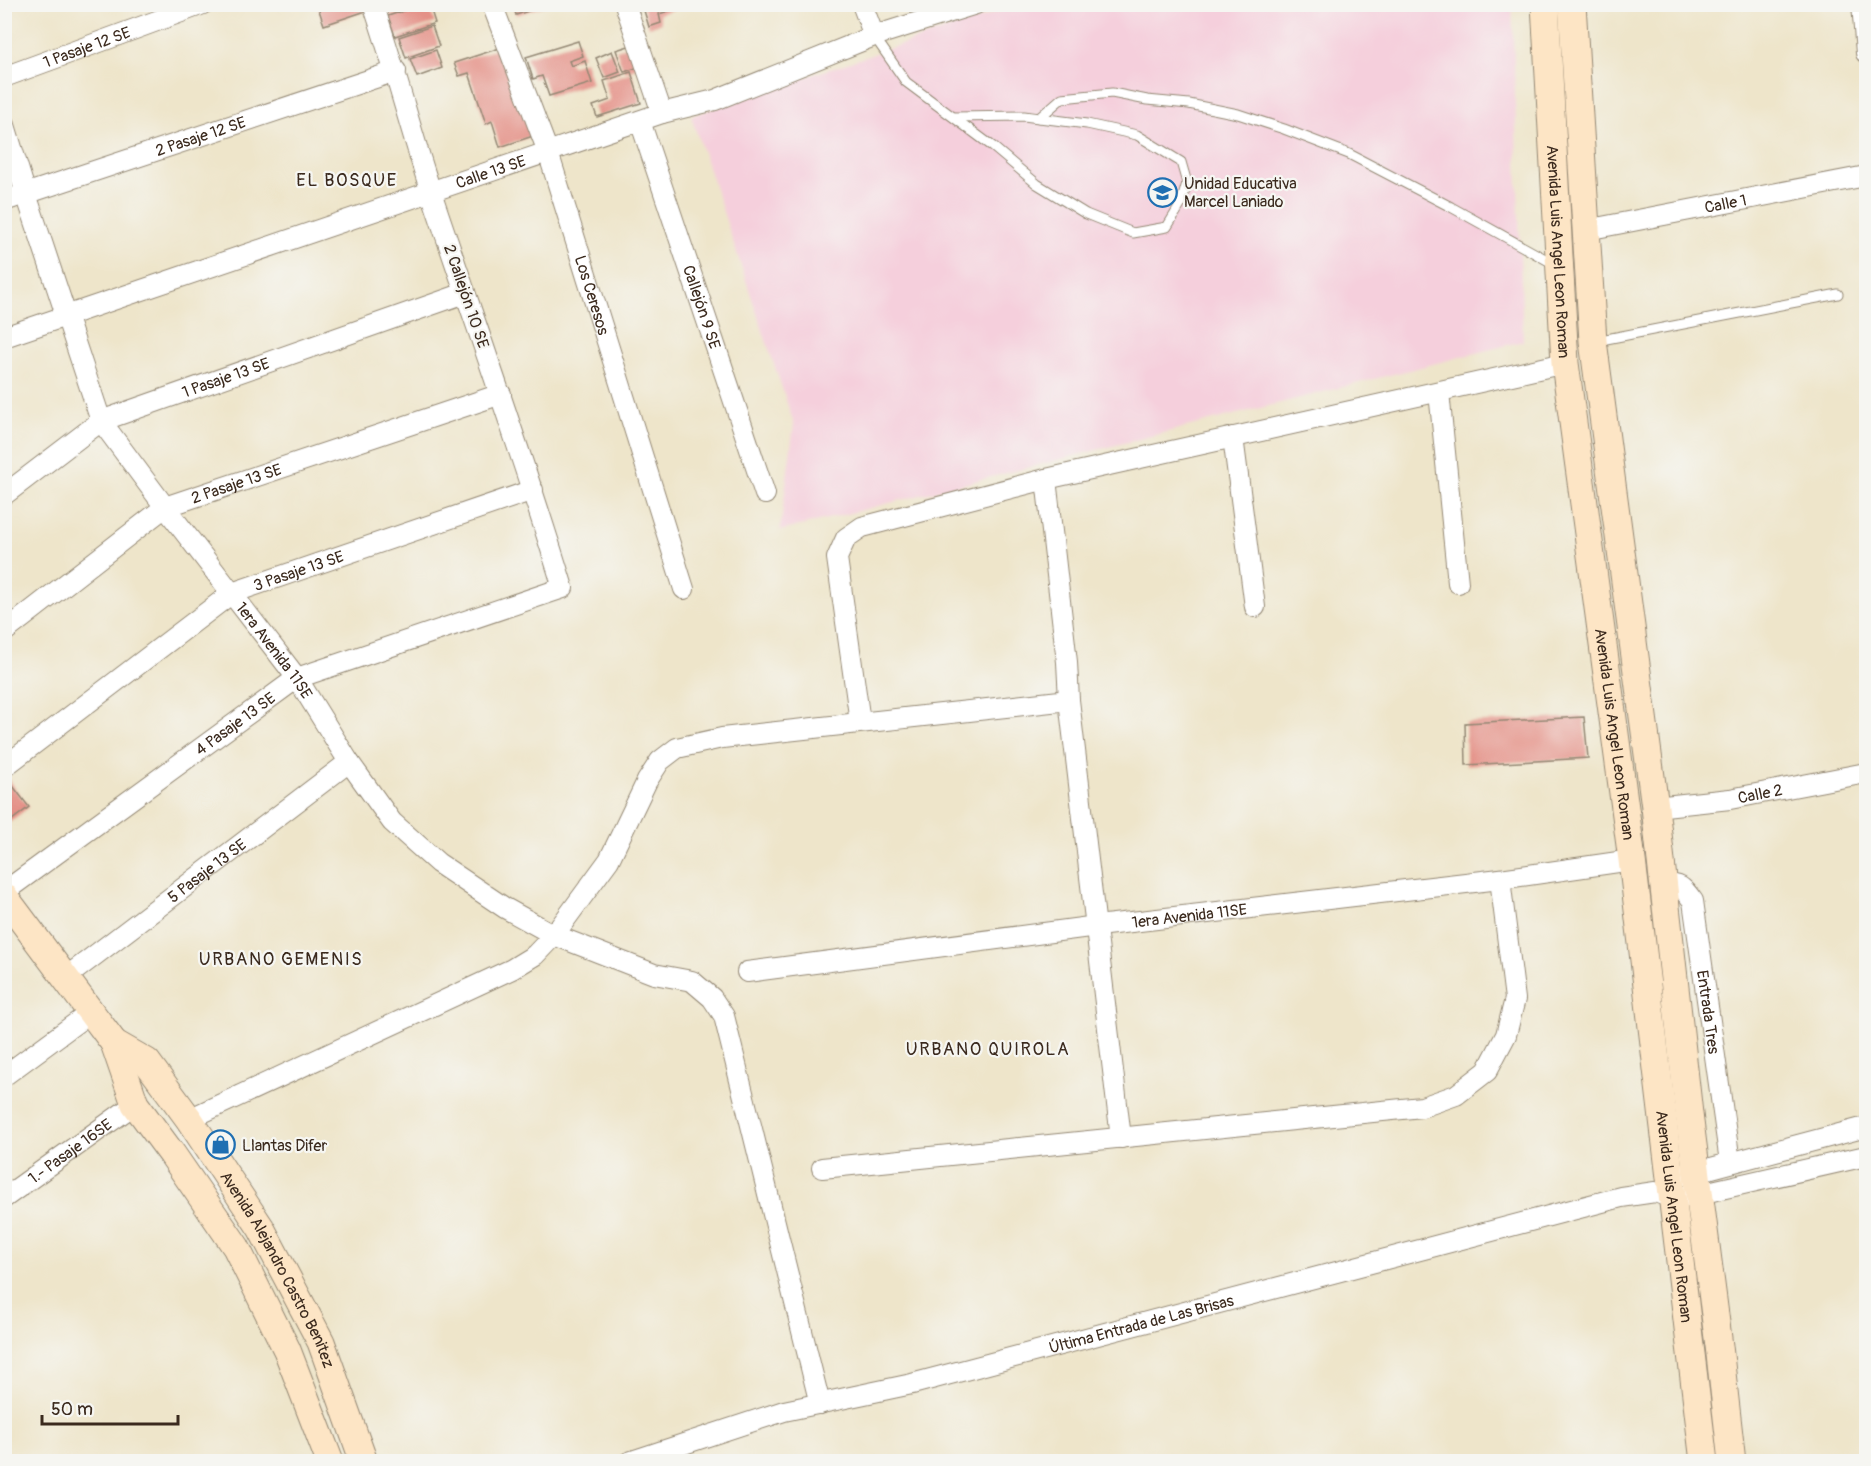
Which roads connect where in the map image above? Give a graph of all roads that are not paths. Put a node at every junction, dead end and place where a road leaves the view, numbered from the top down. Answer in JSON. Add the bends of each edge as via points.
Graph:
{"nodes":[{"id":1,"x":203,"y":4,"type":"edge"},
{"id":2,"x":373,"y":4,"type":"edge"},
{"id":3,"x":492,"y":4,"type":"edge"},
{"id":4,"x":862,"y":4,"type":"edge"},
{"id":5,"x":976,"y":4,"type":"edge"},
{"id":6,"x":1545,"y":4,"type":"edge"},
{"id":7,"x":1572,"y":4,"type":"edge"},
{"id":8,"x":1862,"y":4,"type":"edge"},
{"id":9,"x":626,"y":5,"type":"edge"},
{"id":10,"x":874,"y":36,"type":"junction"},
{"id":11,"x":1866,"y":53,"type":"edge"},
{"id":12,"x":396,"y":71,"type":"junction"},
{"id":13,"x":4,"y":77,"type":"edge"},
{"id":14,"x":662,"y":113,"type":"junction"},
{"id":15,"x":954,"y":117,"type":"junction"},
{"id":16,"x":1039,"y":118,"type":"junction"},
{"id":17,"x":640,"y":121,"type":"junction"},
{"id":18,"x":4,"y":122,"type":"edge"},
{"id":19,"x":548,"y":152,"type":"junction"},
{"id":20,"x":1866,"y":176,"type":"edge"},
{"id":21,"x":431,"y":192,"type":"junction"},
{"id":22,"x":26,"y":194,"type":"junction"},
{"id":23,"x":4,"y":201,"type":"edge"},
{"id":24,"x":1586,"y":230,"type":"junction"},
{"id":25,"x":1560,"y":268,"type":"junction"},
{"id":26,"x":465,"y":293,"type":"junction"},
{"id":27,"x":1838,"y":294,"type":"dead end"},
{"id":28,"x":66,"y":317,"type":"junction"},
{"id":29,"x":4,"y":337,"type":"edge"},
{"id":30,"x":1593,"y":341,"type":"junction"},
{"id":31,"x":1565,"y":363,"type":"junction"},
{"id":32,"x":1439,"y":392,"type":"junction"},
{"id":33,"x":501,"y":394,"type":"junction"},
{"id":34,"x":101,"y":421,"type":"junction"},
{"id":35,"x":1233,"y":437,"type":"junction"},
{"id":36,"x":1046,"y":478,"type":"junction"},
{"id":37,"x":533,"y":490,"type":"junction"},
{"id":38,"x":765,"y":494,"type":"dead end"},
{"id":39,"x":4,"y":495,"type":"edge"},
{"id":40,"x":165,"y":507,"type":"junction"},
{"id":41,"x":1458,"y":583,"type":"dead end"},
{"id":42,"x":563,"y":588,"type":"joint"},
{"id":43,"x":684,"y":589,"type":"dead end"},
{"id":44,"x":232,"y":593,"type":"junction"},
{"id":45,"x":1256,"y":607,"type":"dead end"},
{"id":46,"x":4,"y":632,"type":"edge"},
{"id":47,"x":297,"y":678,"type":"junction"},
{"id":48,"x":1069,"y":700,"type":"junction"},
{"id":49,"x":860,"y":722,"type":"junction"},
{"id":50,"x":348,"y":762,"type":"junction"},
{"id":51,"x":4,"y":767,"type":"edge"},
{"id":52,"x":1866,"y":774,"type":"edge"},
{"id":53,"x":1654,"y":807,"type":"junction"},
{"id":54,"x":1632,"y":861,"type":"junction"},
{"id":55,"x":1500,"y":879,"type":"junction"},
{"id":56,"x":1662,"y":884,"type":"junction"},
{"id":57,"x":4,"y":894,"type":"edge"},
{"id":58,"x":1097,"y":926,"type":"junction"},
{"id":59,"x":554,"y":935,"type":"junction"},
{"id":60,"x":747,"y":972,"type":"dead end"},
{"id":61,"x":65,"y":978,"type":"junction"},
{"id":62,"x":91,"y":1012,"type":"junction"},
{"id":63,"x":114,"y":1043,"type":"junction"},
{"id":64,"x":4,"y":1076,"type":"edge"},
{"id":65,"x":135,"y":1104,"type":"junction"},
{"id":66,"x":189,"y":1119,"type":"junction"},
{"id":67,"x":1866,"y":1127,"type":"edge"},
{"id":68,"x":1121,"y":1138,"type":"junction"},
{"id":69,"x":1866,"y":1156,"type":"edge"},
{"id":70,"x":1730,"y":1162,"type":"junction"},
{"id":71,"x":822,"y":1168,"type":"dead end"},
{"id":72,"x":1698,"y":1183,"type":"junction"},
{"id":73,"x":1666,"y":1190,"type":"junction"},
{"id":74,"x":4,"y":1198,"type":"edge"},
{"id":75,"x":820,"y":1404,"type":"junction"},
{"id":76,"x":330,"y":1461,"type":"edge"},
{"id":77,"x":363,"y":1461,"type":"edge"},
{"id":78,"x":630,"y":1461,"type":"edge"},
{"id":79,"x":1704,"y":1461,"type":"edge"},
{"id":80,"x":1732,"y":1461,"type":"edge"}],
"edges":[{"from":1,"to":13,"type":"street","name":"1 Pasaje 12 SE"},
{"from":2,"to":12,"type":"street","name":"2 Callejón 10 SE"},
{"from":3,"to":19,"type":"street","name":"Los Ceresos"},
{"from":4,"to":10,"type":"street"},
{"from":5,"to":10,"type":"street","name":"Calle 13 SE"},
{"from":6,"to":25,"type":"main road","name":"Avenida Luis Angel Leon Roman"},
{"from":7,"to":24,"type":"main road","name":"Avenida Luis Angel Leon Roman"},
{"from":8,"to":11,"type":"street"},
{"from":9,"to":14,"type":"street"},
{"from":10,"to":14,"type":"street","name":"Calle 13 SE","via":[[715,100]]},
{"from":10,"to":15,"type":"lane","via":[[906,82]]},
{"from":12,"to":21,"type":"street","name":"2 Callejón 10 SE"},
{"from":12,"to":22,"type":"street","name":"2 Pasaje 12 SE"},
{"from":14,"to":17,"type":"street","name":"Calle 13 SE"},
{"from":15,"to":16,"type":"lane"},
{"from":15,"to":16,"type":"lane","via":[[1036,184],[1086,214],[1134,233],[1167,227],[1181,204],[1187,183],[1181,162],[1137,135]]},
{"from":16,"to":25,"type":"lane","via":[[1062,98],[1112,93],[1238,114],[1349,154]]},
{"from":17,"to":19,"type":"street","name":"Calle 13 SE"},
{"from":17,"to":38,"type":"street","name":"Callejón 9 SE"},
{"from":18,"to":22,"type":"street","name":"1era Avenida 11SE"},
{"from":19,"to":21,"type":"street","name":"Calle 13 SE"},
{"from":19,"to":43,"type":"street","name":"Los Ceresos"},
{"from":20,"to":24,"type":"street","name":"Calle 1"},
{"from":21,"to":26,"type":"street","name":"2 Callejón 10 SE"},
{"from":21,"to":28,"type":"street","name":"Calle 13 SE"},
{"from":22,"to":23,"type":"street","name":"2 Pasaje 12 SE"},
{"from":22,"to":28,"type":"street","name":"1era Avenida 11SE"},
{"from":24,"to":30,"type":"main road","name":"Avenida Luis Angel Leon Roman"},
{"from":25,"to":31,"type":"main road","name":"Avenida Luis Angel Leon Roman"},
{"from":26,"to":33,"type":"street","name":"2 Callejón 10 SE"},
{"from":26,"to":34,"type":"street","name":"1 Pasaje 13 SE"},
{"from":27,"to":30,"type":"lane"},
{"from":28,"to":29,"type":"street","name":"Calle 13 SE"},
{"from":28,"to":34,"type":"street","name":"1era Avenida 11SE"},
{"from":30,"to":53,"type":"main road","name":"Avenida Luis Angel Leon Roman"},
{"from":31,"to":32,"type":"street"},
{"from":31,"to":54,"type":"main road","name":"Avenida Luis Angel Leon Roman"},
{"from":32,"to":35,"type":"street"},
{"from":32,"to":41,"type":"street"},
{"from":33,"to":37,"type":"street","name":"2 Callejón 10 SE"},
{"from":33,"to":40,"type":"street","name":"2 Pasaje 13 SE"},
{"from":34,"to":39,"type":"street","name":"1 Pasaje 13 SE"},
{"from":34,"to":40,"type":"street","name":"1era Avenida 11SE"},
{"from":35,"to":36,"type":"street"},
{"from":35,"to":45,"type":"street"},
{"from":36,"to":48,"type":"street"},
{"from":36,"to":49,"type":"street","via":[[862,527],[846,538],[837,558]]},
{"from":37,"to":42,"type":"street","name":"2 Callejón 10 SE"},
{"from":37,"to":44,"type":"street","name":"3 Pasaje 13 SE"},
{"from":40,"to":44,"type":"street","name":"1era Avenida 11SE"},
{"from":40,"to":46,"type":"street","name":"2 Pasaje 13 SE"},
{"from":42,"to":47,"type":"street","name":"4 Pasaje 13 SE"},
{"from":44,"to":47,"type":"street","name":"1era Avenida 11SE"},
{"from":44,"to":51,"type":"street","name":"3 Pasaje 13 SE"},
{"from":47,"to":50,"type":"street","name":"1era Avenida 11SE"},
{"from":47,"to":57,"type":"street","name":"4 Pasaje 13 SE"},
{"from":48,"to":49,"type":"street"},
{"from":48,"to":58,"type":"street"},
{"from":49,"to":59,"type":"street","via":[[722,738],[677,748],[660,761],[609,860]]},
{"from":50,"to":59,"type":"street","name":"1era Avenida 11SE","via":[[392,822],[438,862],[505,908]]},
{"from":50,"to":61,"type":"street","name":"5 Pasaje 13 SE"},
{"from":52,"to":53,"type":"street","name":"Calle 2","via":[[1730,799]]},
{"from":53,"to":56,"type":"main road","name":"Avenida Luis Angel Leon Roman"},
{"from":54,"to":55,"type":"street","name":"1era Avenida 11SE"},
{"from":54,"to":73,"type":"main road","name":"Avenida Luis Angel Leon Roman"},
{"from":55,"to":58,"type":"street","name":"1era Avenida 11SE"},
{"from":55,"to":68,"type":"street","via":[[1515,999],[1506,1035],[1487,1071],[1456,1095],[1422,1107]]},
{"from":56,"to":70,"type":"street","name":"Entrada Tres","via":[[1683,887],[1693,901]]},
{"from":56,"to":72,"type":"main road","name":"Avenida Luis Angel Leon Roman"},
{"from":57,"to":61,"type":"main road","name":"Avenida Alejandro Castro Benitez"},
{"from":58,"to":60,"type":"street","name":"1era Avenida 11SE"},
{"from":58,"to":68,"type":"street"},
{"from":59,"to":66,"type":"street","via":[[535,955],[512,969]]},
{"from":59,"to":75,"type":"street","name":"1era Avenida 11SE","via":[[654,974],[692,981],[712,998],[724,1016]]},
{"from":61,"to":62,"type":"main road","name":"Avenida Alejandro Castro Benitez"},
{"from":62,"to":63,"type":"main road","name":"Avenida Alejandro Castro Benitez"},
{"from":62,"to":64,"type":"street"},
{"from":63,"to":65,"type":"main road","name":"Avenida Alejandro Castro Benitez"},
{"from":63,"to":66,"type":"main road","name":"Avenida Alejandro Castro Benitez","via":[[147,1062]]},
{"from":65,"to":74,"type":"street","name":"1.- Pasaje 16SE"},
{"from":65,"to":76,"type":"main road","name":"Avenida Alejandro Castro Benitez","via":[[236,1247],[287,1350]]},
{"from":66,"to":77,"type":"main road","name":"Avenida Alejandro Castro Benitez","via":[[261,1227],[321,1342]]},
{"from":67,"to":70,"type":"street","name":"Última Entrada de Las Brisas"},
{"from":68,"to":71,"type":"street"},
{"from":69,"to":72,"type":"street","name":"Última Entrada de Las Brisas"},
{"from":70,"to":72,"type":"street","name":"Última Entrada de Las Brisas"},
{"from":72,"to":73,"type":"street","name":"Última Entrada de Las Brisas"},
{"from":72,"to":80,"type":"main road","name":"Avenida Luis Angel Leon Roman"},
{"from":73,"to":75,"type":"street","name":"Última Entrada de Las Brisas","via":[[1621,1197],[912,1384]]},
{"from":73,"to":79,"type":"main road","name":"Avenida Luis Angel Leon Roman"},
{"from":75,"to":78,"type":"street","name":"Última Entrada de Las Brisas","via":[[784,1411]]}]}
